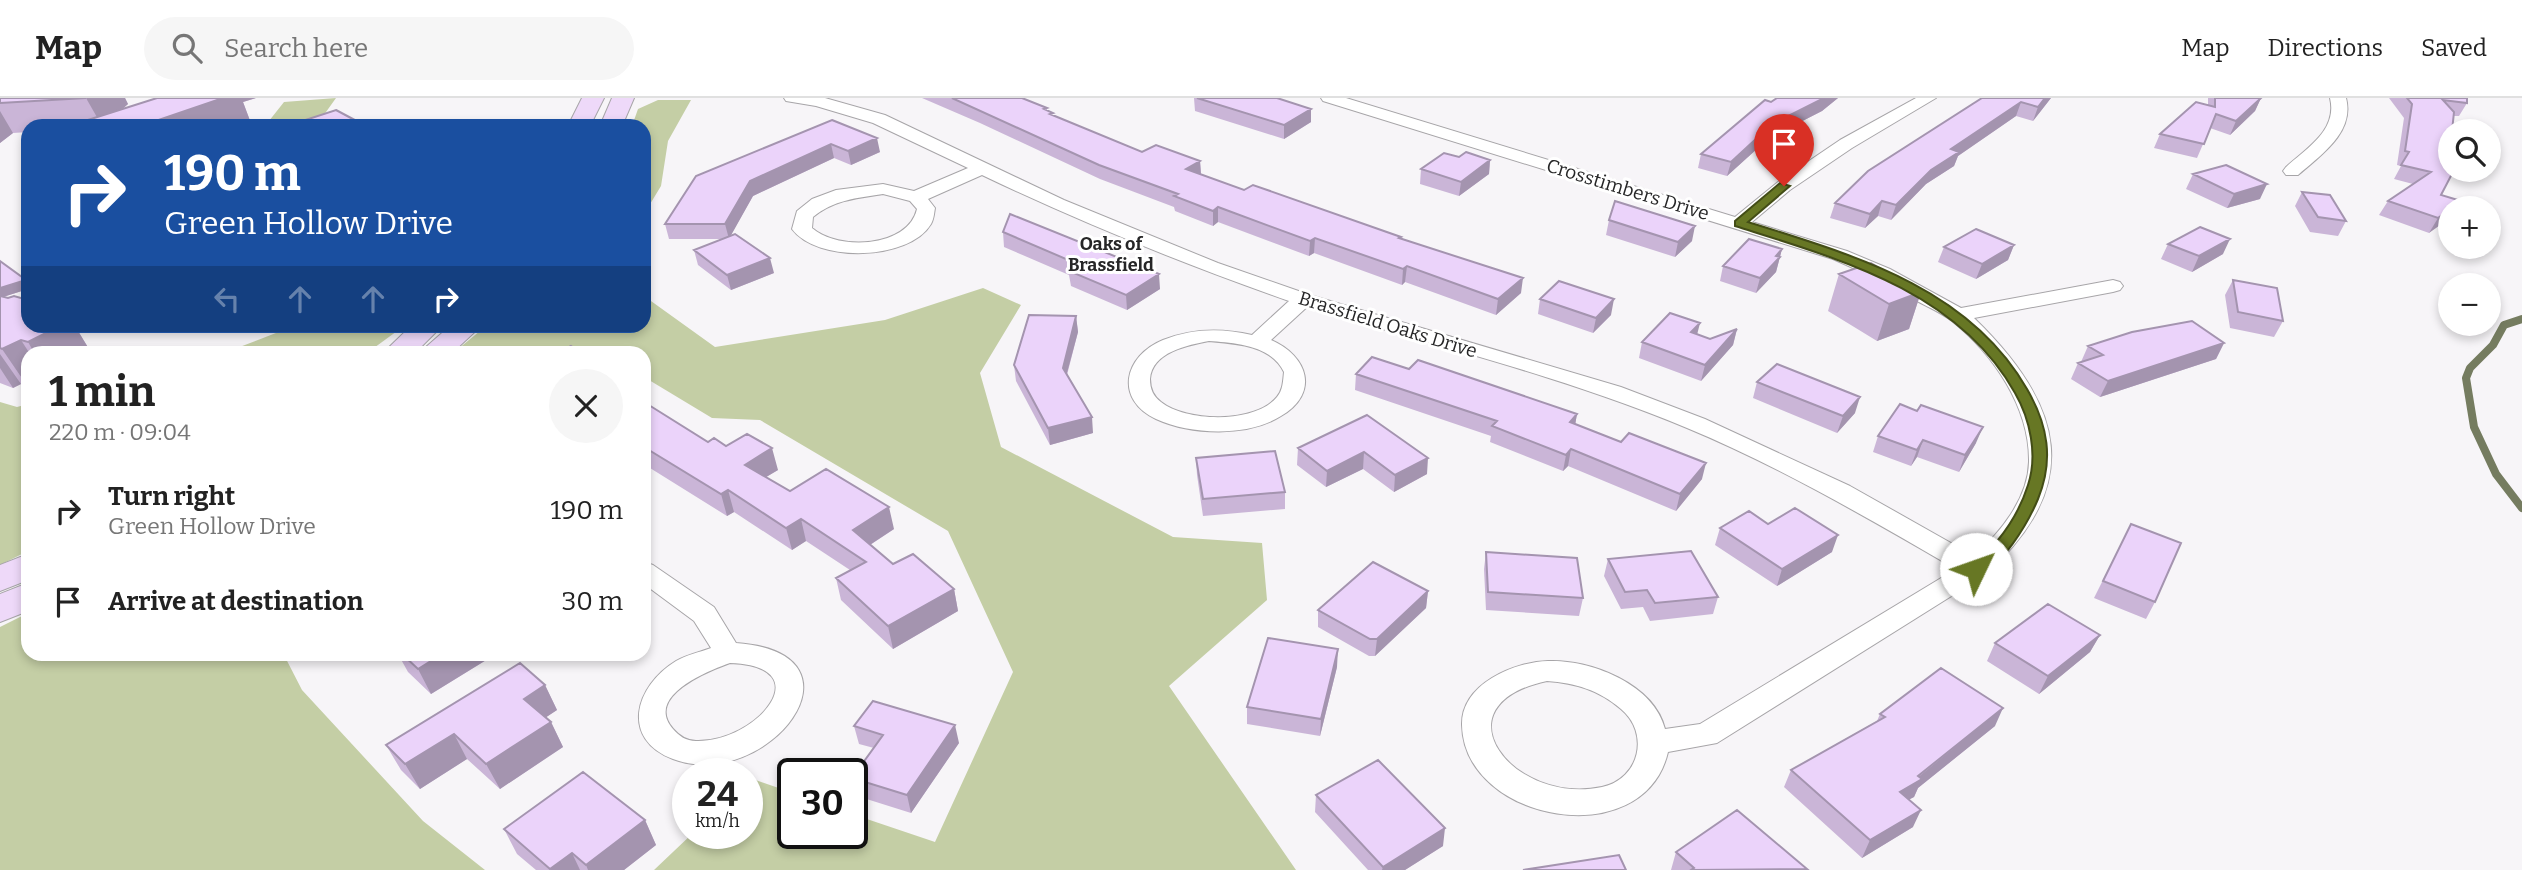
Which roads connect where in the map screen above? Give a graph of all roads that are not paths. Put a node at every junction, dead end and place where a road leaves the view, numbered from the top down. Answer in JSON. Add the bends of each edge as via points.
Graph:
{"nodes":[{"id":1,"x":593,"y":98,"type":"edge"},
{"id":2,"x":623,"y":98,"type":"edge"},
{"id":3,"x":792,"y":98,"type":"edge"},
{"id":4,"x":1329,"y":98,"type":"edge"},
{"id":5,"x":1928,"y":98,"type":"edge"},
{"id":6,"x":2338,"y":98,"type":"edge"},
{"id":7,"x":582,"y":119,"type":"edge"},
{"id":8,"x":614,"y":119,"type":"edge"},
{"id":9,"x":983,"y":168,"type":"junction"},
{"id":10,"x":2292,"y":171,"type":"dead end"},
{"id":11,"x":916,"y":197,"type":"junction"},
{"id":12,"x":1739,"y":223,"type":"junction"},
{"id":13,"x":2113,"y":286,"type":"dead end"},
{"id":14,"x":1303,"y":299,"type":"junction"},
{"id":15,"x":1958,"y":316,"type":"junction"},
{"id":16,"x":420,"y":333,"type":"edge"},
{"id":17,"x":458,"y":333,"type":"edge"},
{"id":18,"x":1258,"y":341,"type":"junction"},
{"id":19,"x":405,"y":346,"type":"edge"},
{"id":20,"x":442,"y":346,"type":"edge"},
{"id":21,"x":21,"y":569,"type":"edge"},
{"id":22,"x":1976,"y":569,"type":"junction"},
{"id":23,"x":651,"y":576,"type":"edge"},
{"id":24,"x":0,"y":579,"type":"edge"},
{"id":25,"x":21,"y":600,"type":"edge"},
{"id":26,"x":0,"y":610,"type":"edge"},
{"id":27,"x":729,"y":653,"type":"junction"},
{"id":28,"x":1654,"y":742,"type":"junction"}],
"edges":[{"from":1,"to":7,"type":"street"},
{"from":2,"to":8,"type":"street"},
{"from":3,"to":9,"type":"street","name":"Brassfield Oaks Drive","via":[[879,118]]},
{"from":4,"to":12,"type":"street","name":"Crosstimbers Drive"},
{"from":5,"to":12,"type":"street","via":[[1846,144]]},
{"from":6,"to":10,"type":"street","via":[[2342,113],[2336,128]]},
{"from":9,"to":11,"type":"street"},
{"from":9,"to":14,"type":"street","name":"Brassfield Oaks Drive","via":[[1128,235]]},
{"from":11,"to":11,"type":"street","via":[[883,189],[842,194],[810,209],[802,229],[813,240],[833,247],[888,243],[911,233],[924,220],[926,208]]},
{"from":12,"to":15,"type":"street","name":"Crosstimbers Drive","via":[[1883,273]]},
{"from":13,"to":15,"type":"street"},
{"from":14,"to":18,"type":"street"},
{"from":14,"to":22,"type":"street","name":"Brassfield Oaks Drive","via":[[1604,389],[1697,424],[1841,492]]},
{"from":15,"to":22,"type":"street","name":"Crosstimbers Drive","via":[[2011,373],[2034,412],[2041,462],[2022,517],[2003,545]]},
{"from":16,"to":19,"type":"street"},
{"from":17,"to":20,"type":"street"},
{"from":18,"to":18,"type":"street","via":[[1209,335],[1164,347],[1138,373],[1138,388],[1147,402],[1164,414],[1187,422],[1234,424],[1256,418],[1275,410],[1294,385],[1294,372],[1287,360]]},
{"from":21,"to":24,"type":"street"},
{"from":22,"to":28,"type":"street","name":"Crosstimbers Drive","via":[[1706,735]]},
{"from":23,"to":27,"type":"street","via":[[704,614]]},
{"from":25,"to":26,"type":"street"},
{"from":27,"to":27,"type":"street","via":[[686,668],[656,696],[650,713],[652,728],[661,741],[677,750],[722,750],[745,743],[781,714],[789,698],[789,682],[782,668],[769,658]]},
{"from":28,"to":28,"type":"street","via":[[1645,719],[1628,699],[1604,683],[1576,673],[1547,670],[1497,686],[1483,703],[1476,722],[1479,744],[1491,765],[1510,783],[1536,797],[1565,804],[1594,804],[1620,797],[1640,783],[1651,765]]}]}
